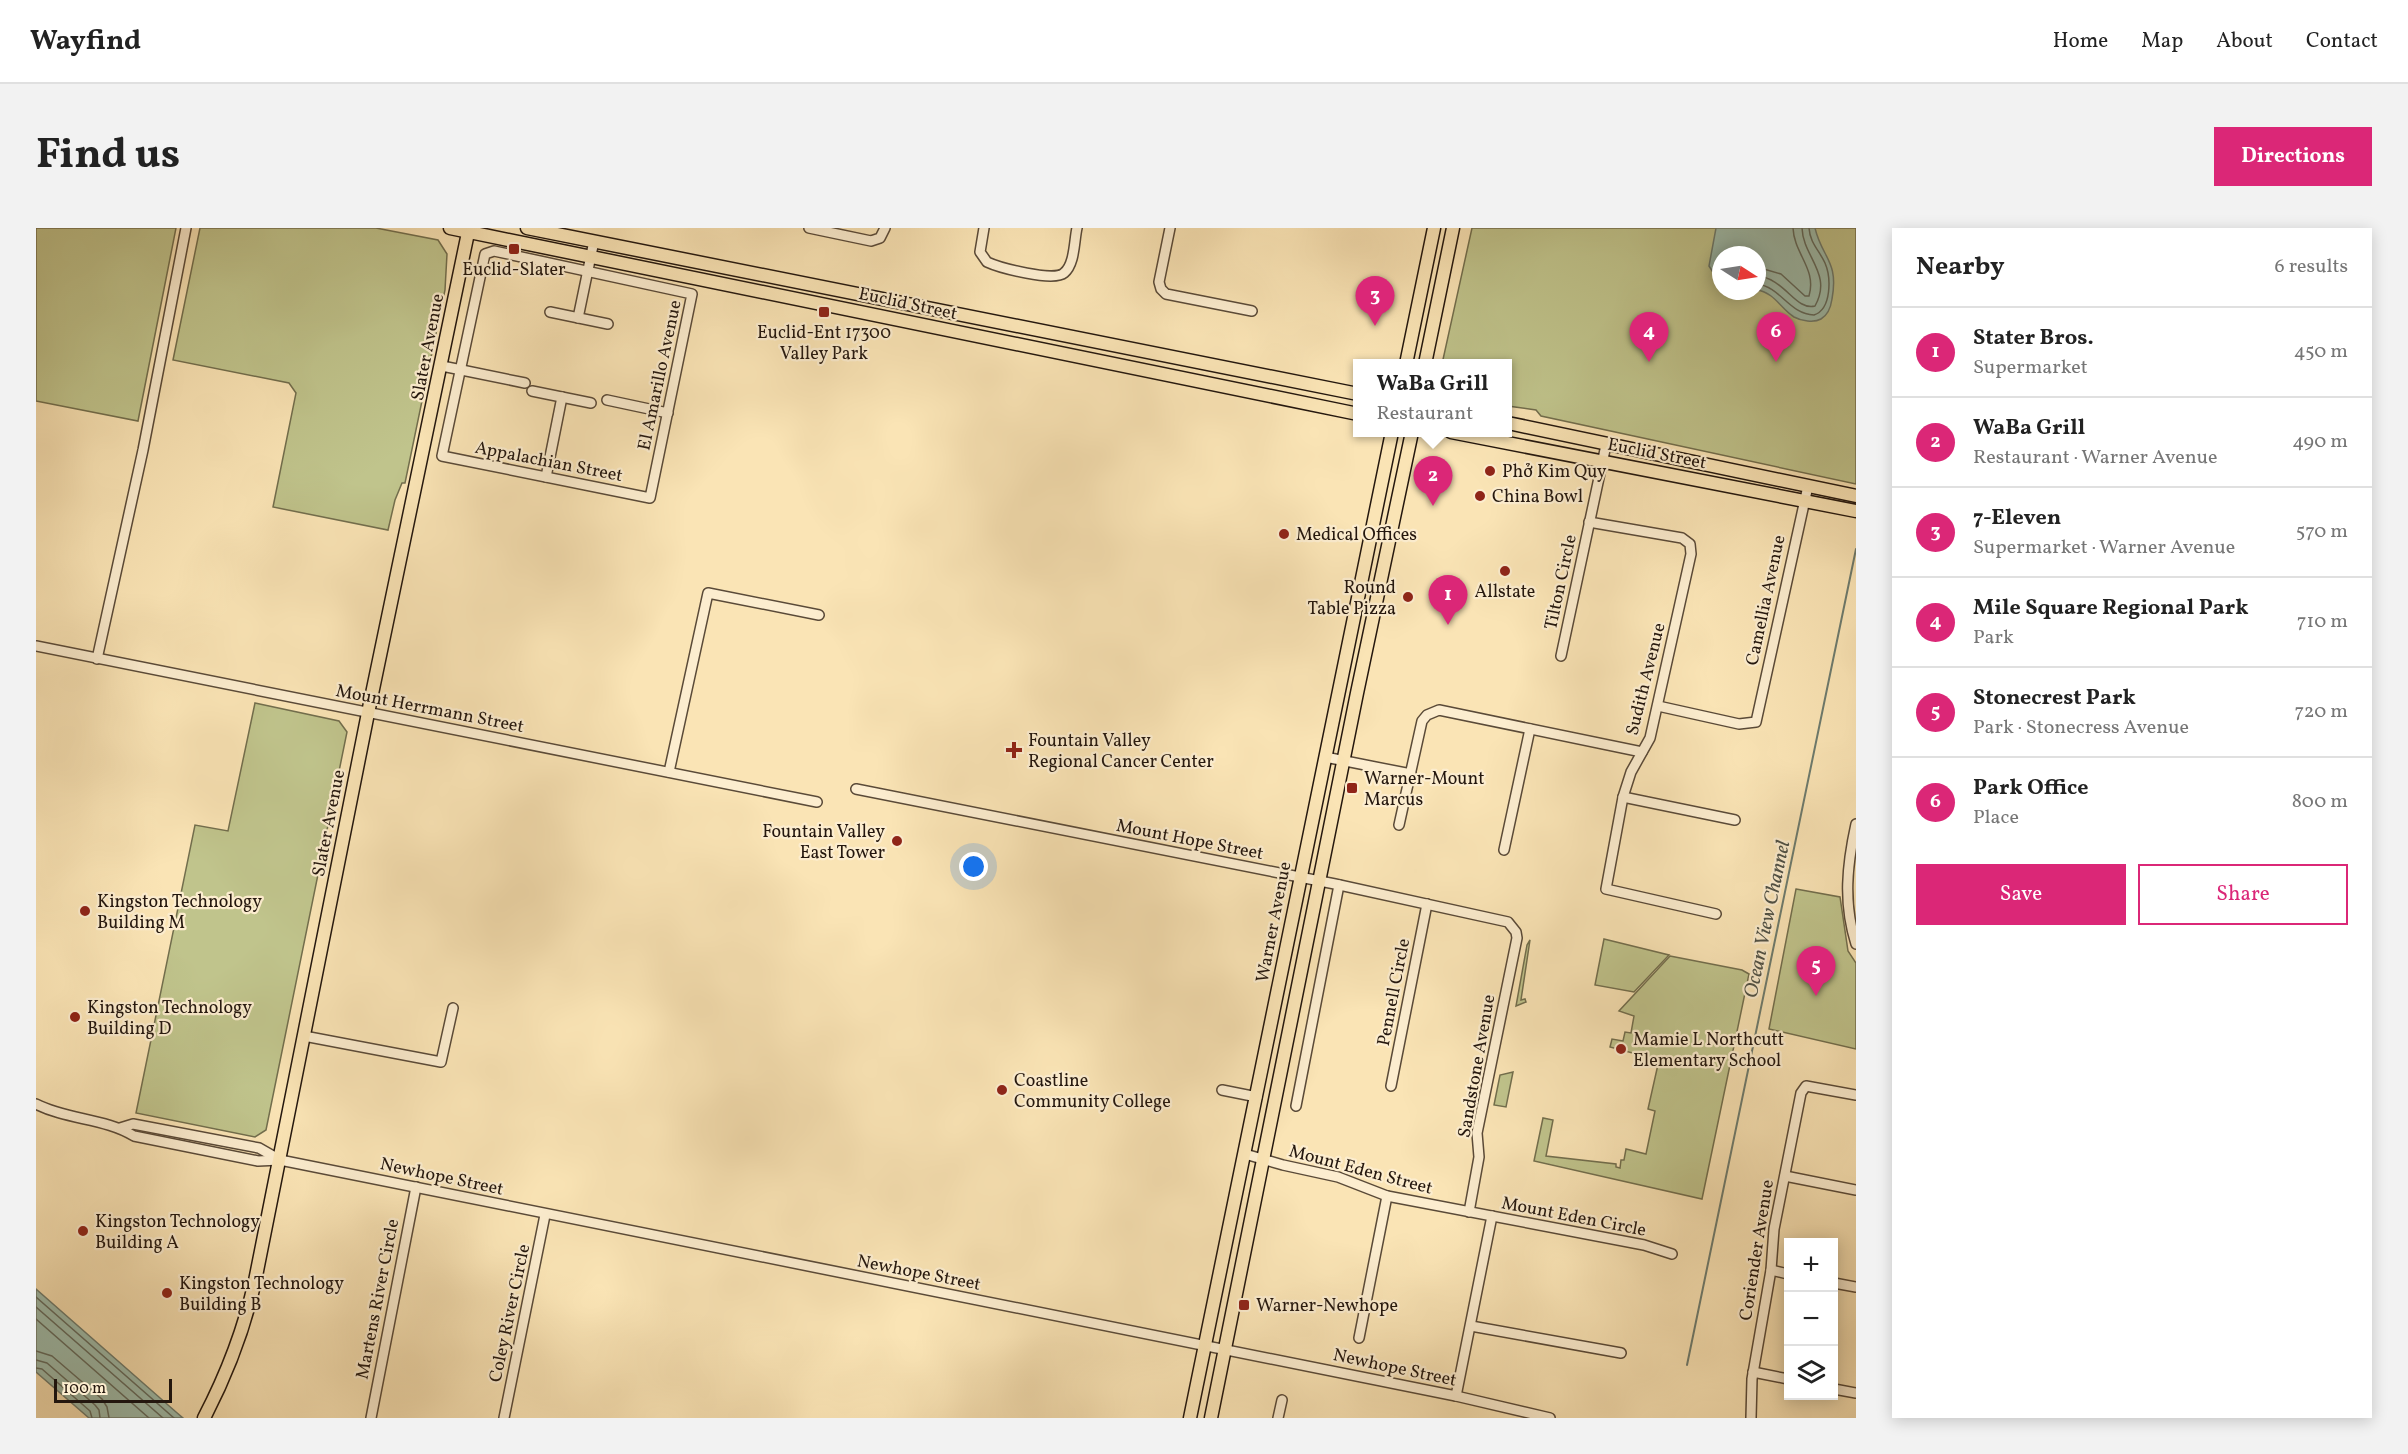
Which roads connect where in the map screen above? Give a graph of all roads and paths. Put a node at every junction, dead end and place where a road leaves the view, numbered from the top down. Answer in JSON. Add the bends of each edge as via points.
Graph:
{"nodes":[{"id":1,"x":186,"y":228,"type":"edge"},
{"id":2,"x":450,"y":228,"type":"edge"},
{"id":3,"x":527,"y":228,"type":"edge"},
{"id":4,"x":808,"y":228,"type":"edge"},
{"id":5,"x":885,"y":228,"type":"edge"},
{"id":6,"x":984,"y":228,"type":"edge"},
{"id":7,"x":1077,"y":228,"type":"edge"},
{"id":8,"x":1170,"y":228,"type":"edge"},
{"id":9,"x":1434,"y":228,"type":"edge"},
{"id":10,"x":1453,"y":228,"type":"edge"},
{"id":11,"x":469,"y":230,"type":"edge"},
{"id":12,"x":594,"y":241,"type":"junction"},
{"id":13,"x":591,"y":257,"type":"junction"},
{"id":14,"x":717,"y":266,"type":"junction"},
{"id":15,"x":587,"y":271,"type":"junction"},
{"id":16,"x":714,"y":282,"type":"junction"},
{"id":17,"x":1252,"y":311,"type":"dead end"},
{"id":18,"x":550,"y":312,"type":"dead end"},
{"id":19,"x":579,"y":318,"type":"junction"},
{"id":20,"x":608,"y":324,"type":"dead end"},
{"id":21,"x":1407,"y":359,"type":"edge"},
{"id":22,"x":1426,"y":359,"type":"edge"},
{"id":23,"x":442,"y":366,"type":"junction"},
{"id":24,"x":460,"y":370,"type":"junction"},
{"id":25,"x":525,"y":383,"type":"dead end"},
{"id":26,"x":532,"y":391,"type":"dead end"},
{"id":27,"x":1353,"y":393,"type":"edge"},
{"id":28,"x":562,"y":397,"type":"junction"},
{"id":29,"x":607,"y":400,"type":"dead end"},
{"id":30,"x":591,"y":403,"type":"dead end"},
{"id":31,"x":668,"y":413,"type":"junction"},
{"id":32,"x":1353,"y":413,"type":"edge"},
{"id":33,"x":1512,"y":424,"type":"edge"},
{"id":34,"x":1391,"y":437,"type":"edge"},
{"id":35,"x":1411,"y":437,"type":"edge"},
{"id":36,"x":1477,"y":437,"type":"edge"},
{"id":37,"x":1606,"y":445,"type":"junction"},
{"id":38,"x":1602,"y":461,"type":"junction"},
{"id":39,"x":546,"y":477,"type":"junction"},
{"id":40,"x":1808,"y":486,"type":"junction"},
{"id":41,"x":1856,"y":496,"type":"edge"},
{"id":42,"x":650,"y":498,"type":"joint"},
{"id":43,"x":1805,"y":500,"type":"junction"},
{"id":44,"x":1856,"y":511,"type":"edge"},
{"id":45,"x":1589,"y":522,"type":"junction"},
{"id":46,"x":819,"y":615,"type":"dead end"},
{"id":47,"x":1349,"y":640,"type":"junction"},
{"id":48,"x":36,"y":646,"type":"edge"},
{"id":49,"x":1561,"y":656,"type":"dead end"},
{"id":50,"x":97,"y":659,"type":"junction"},
{"id":51,"x":1357,"y":693,"type":"junction"},
{"id":52,"x":1658,"y":706,"type":"junction"},
{"id":53,"x":368,"y":713,"type":"junction"},
{"id":54,"x":1530,"y":729,"type":"junction"},
{"id":55,"x":1642,"y":752,"type":"junction"},
{"id":56,"x":1325,"y":757,"type":"junction"},
{"id":57,"x":1344,"y":761,"type":"junction"},
{"id":58,"x":669,"y":772,"type":"junction"},
{"id":59,"x":1411,"y":774,"type":"junction"},
{"id":60,"x":856,"y":789,"type":"dead end"},
{"id":61,"x":1623,"y":797,"type":"junction"},
{"id":62,"x":818,"y":802,"type":"dead end"},
{"id":63,"x":1735,"y":820,"type":"dead end"},
{"id":64,"x":1856,"y":824,"type":"edge"},
{"id":65,"x":1399,"y":825,"type":"dead end"},
{"id":66,"x":1854,"y":845,"type":"edge"},
{"id":67,"x":1504,"y":850,"type":"dead end"},
{"id":68,"x":1300,"y":878,"type":"junction"},
{"id":69,"x":1319,"y":882,"type":"junction"},
{"id":70,"x":1339,"y":885,"type":"junction"},
{"id":71,"x":1427,"y":904,"type":"junction"},
{"id":72,"x":1716,"y":914,"type":"dead end"},
{"id":73,"x":1513,"y":927,"type":"joint"},
{"id":74,"x":1856,"y":944,"type":"edge"},
{"id":75,"x":453,"y":1008,"type":"dead end"},
{"id":76,"x":304,"y":1036,"type":"junction"},
{"id":77,"x":1391,"y":1086,"type":"dead end"},
{"id":78,"x":1222,"y":1090,"type":"dead end"},
{"id":79,"x":1856,"y":1095,"type":"edge"},
{"id":80,"x":1257,"y":1098,"type":"junction"},
{"id":81,"x":36,"y":1104,"type":"edge"},
{"id":82,"x":1296,"y":1106,"type":"dead end"},
{"id":83,"x":1245,"y":1154,"type":"junction"},
{"id":84,"x":280,"y":1160,"type":"junction"},
{"id":85,"x":1264,"y":1160,"type":"junction"},
{"id":86,"x":1785,"y":1176,"type":"junction"},
{"id":87,"x":416,"y":1187,"type":"junction"},
{"id":88,"x":1856,"y":1190,"type":"edge"},
{"id":89,"x":1387,"y":1196,"type":"junction"},
{"id":90,"x":1469,"y":1212,"type":"junction"},
{"id":91,"x":545,"y":1215,"type":"junction"},
{"id":92,"x":1492,"y":1216,"type":"junction"},
{"id":93,"x":1672,"y":1254,"type":"dead end"},
{"id":94,"x":1771,"y":1270,"type":"junction"},
{"id":95,"x":1784,"y":1273,"type":"edge"},
{"id":96,"x":1838,"y":1284,"type":"edge"},
{"id":97,"x":1856,"y":1287,"type":"edge"},
{"id":98,"x":1471,"y":1326,"type":"junction"},
{"id":99,"x":1359,"y":1338,"type":"dead end"},
{"id":100,"x":1205,"y":1346,"type":"junction"},
{"id":101,"x":1225,"y":1350,"type":"junction"},
{"id":102,"x":1621,"y":1353,"type":"dead end"},
{"id":103,"x":1753,"y":1372,"type":"junction"},
{"id":104,"x":1784,"y":1378,"type":"edge"},
{"id":105,"x":1838,"y":1390,"type":"edge"},
{"id":106,"x":1856,"y":1393,"type":"edge"},
{"id":107,"x":1456,"y":1396,"type":"junction"},
{"id":108,"x":1282,"y":1400,"type":"dead end"},
{"id":109,"x":1506,"y":1413,"type":"edge"},
{"id":110,"x":204,"y":1418,"type":"edge"},
{"id":111,"x":370,"y":1418,"type":"edge"},
{"id":112,"x":504,"y":1418,"type":"edge"},
{"id":113,"x":1190,"y":1418,"type":"edge"},
{"id":114,"x":1211,"y":1418,"type":"edge"},
{"id":115,"x":1278,"y":1418,"type":"edge"},
{"id":116,"x":1550,"y":1418,"type":"edge"},
{"id":117,"x":1751,"y":1418,"type":"edge"}],
"edges":[{"from":1,"to":50,"type":"street"},
{"from":2,"to":11,"type":"main road","name":"Euclid Street"},
{"from":3,"to":12,"type":"main road","name":"Euclid Street"},
{"from":4,"to":5,"type":"street","via":[[871,241],[880,238]]},
{"from":6,"to":7,"type":"street","via":[[980,252],[987,262],[1051,277],[1063,275],[1071,261]]},
{"from":8,"to":17,"type":"street","via":[[1159,282],[1161,289],[1166,294]]},
{"from":9,"to":21,"type":"main road"},
{"from":10,"to":22,"type":"main road"},
{"from":11,"to":13,"type":"main road","name":"Euclid Street"},
{"from":11,"to":23,"type":"main road","name":"Slater Avenue"},
{"from":12,"to":13,"type":"street"},
{"from":12,"to":14,"type":"main road","name":"Euclid Street"},
{"from":13,"to":15,"type":"street"},
{"from":13,"to":16,"type":"main road","name":"Euclid Street"},
{"from":14,"to":16,"type":"street"},
{"from":14,"to":27,"type":"main road","name":"Euclid Street"},
{"from":15,"to":19,"type":"street"},
{"from":15,"to":24,"type":"street","via":[[494,251],[485,254]]},
{"from":15,"to":31,"type":"street","name":"El Amarillo Avenue","via":[[692,294]]},
{"from":16,"to":32,"type":"main road","name":"Euclid Street"},
{"from":18,"to":19,"type":"street"},
{"from":19,"to":20,"type":"street"},
{"from":23,"to":24,"type":"street"},
{"from":23,"to":53,"type":"main road","name":"Slater Avenue"},
{"from":24,"to":25,"type":"street"},
{"from":24,"to":39,"type":"street","name":"Appalachian Street","via":[[442,456]]},
{"from":26,"to":28,"type":"street"},
{"from":28,"to":30,"type":"street"},
{"from":28,"to":39,"type":"street"},
{"from":29,"to":31,"type":"street"},
{"from":31,"to":42,"type":"street","name":"El Amarillo Avenue"},
{"from":33,"to":37,"type":"main road","name":"Euclid Street"},
{"from":34,"to":47,"type":"main road","name":"Warner Avenue"},
{"from":35,"to":51,"type":"main road","name":"Warner Avenue"},
{"from":36,"to":38,"type":"main road","name":"Euclid Street"},
{"from":37,"to":38,"type":"street","name":"Tilton Circle"},
{"from":37,"to":40,"type":"main road","name":"Euclid Street"},
{"from":38,"to":43,"type":"main road","name":"Euclid Street"},
{"from":38,"to":45,"type":"street","name":"Tilton Circle"},
{"from":39,"to":42,"type":"street","name":"Appalachian Street"},
{"from":40,"to":41,"type":"main road","name":"Euclid Street"},
{"from":40,"to":43,"type":"street","name":"Camellia Avenue"},
{"from":43,"to":44,"type":"main road","name":"Euclid Street"},
{"from":43,"to":52,"type":"street","name":"Camellia Avenue","via":[[1756,722],[1739,724]]},
{"from":45,"to":49,"type":"street","name":"Tilton Circle"},
{"from":45,"to":52,"type":"street","name":"Sudith Avenue","via":[[1682,538],[1690,544]]},
{"from":46,"to":58,"type":"street","via":[[708,593]]},
{"from":47,"to":51,"type":"main road","via":[[1357,652],[1353,679]]},
{"from":47,"to":56,"type":"main road","name":"Warner Avenue"},
{"from":48,"to":50,"type":"street","name":"Mount Herrmann Street"},
{"from":50,"to":53,"type":"street","name":"Mount Herrmann Street"},
{"from":51,"to":57,"type":"main road","name":"Warner Avenue"},
{"from":52,"to":55,"type":"street","name":"Sudith Avenue"},
{"from":53,"to":58,"type":"street","name":"Mount Herrmann Street"},
{"from":53,"to":76,"type":"main road","name":"Slater Avenue"},
{"from":54,"to":55,"type":"street"},
{"from":54,"to":59,"type":"street","via":[[1439,710],[1422,721]]},
{"from":54,"to":67,"type":"street"},
{"from":55,"to":61,"type":"street","name":"Sudith Avenue"},
{"from":56,"to":57,"type":"street"},
{"from":56,"to":68,"type":"main road","name":"Warner Avenue"},
{"from":57,"to":59,"type":"street"},
{"from":57,"to":69,"type":"main road","name":"Warner Avenue"},
{"from":58,"to":62,"type":"street","name":"Mount Herrmann Street"},
{"from":59,"to":65,"type":"street"},
{"from":60,"to":68,"type":"street","name":"Mount Hope Street"},
{"from":61,"to":63,"type":"street"},
{"from":61,"to":72,"type":"street","name":"Sudith Avenue","via":[[1606,890]]},
{"from":64,"to":66,"type":"street"},
{"from":66,"to":74,"type":"street","via":[[1846,895]]},
{"from":68,"to":69,"type":"street","name":"Mount Hope Street"},
{"from":68,"to":80,"type":"main road","name":"Warner Avenue"},
{"from":69,"to":70,"type":"street","name":"Mount Hope Street"},
{"from":69,"to":85,"type":"main road","name":"Warner Avenue"},
{"from":70,"to":71,"type":"street","name":"Mount Hope Street"},
{"from":70,"to":82,"type":"street"},
{"from":71,"to":73,"type":"street","name":"Mount Hope Street","via":[[1504,920]]},
{"from":71,"to":77,"type":"street","name":"Pennell Circle"},
{"from":73,"to":90,"type":"street","name":"Sandstone Avenue","via":[[1517,938],[1477,1133],[1479,1157]]},
{"from":75,"to":76,"type":"street","via":[[441,1062]]},
{"from":76,"to":84,"type":"main road","name":"Slater Avenue"},
{"from":78,"to":80,"type":"street"},
{"from":79,"to":86,"type":"street","name":"Coriender Avenue","via":[[1811,1086],[1803,1088]]},
{"from":80,"to":83,"type":"main road","name":"Warner Avenue"},
{"from":81,"to":84,"type":"street","name":"Newhope Street","via":[[120,1128],[134,1136],[258,1161]]},
{"from":83,"to":85,"type":"street","name":"Mount Eden Street"},
{"from":83,"to":100,"type":"main road","name":"Warner Avenue"},
{"from":84,"to":87,"type":"street","name":"Newhope Street"},
{"from":84,"to":110,"type":"main road","name":"Slater Avenue","via":[[248,1313],[230,1364]]},
{"from":85,"to":89,"type":"street","name":"Mount Eden Street","via":[[1338,1177]]},
{"from":85,"to":101,"type":"main road","name":"Warner Avenue"},
{"from":86,"to":88,"type":"street"},
{"from":86,"to":94,"type":"street","name":"Coriender Avenue","via":[[1774,1229]]},
{"from":87,"to":91,"type":"street","name":"Newhope Street"},
{"from":87,"to":111,"type":"street","name":"Martens River Circle"},
{"from":89,"to":90,"type":"street","name":"Mount Eden Street"},
{"from":89,"to":99,"type":"street"},
{"from":90,"to":92,"type":"street","name":"Mount Eden Circle"},
{"from":91,"to":100,"type":"street","name":"Newhope Street"},
{"from":91,"to":112,"type":"street","name":"Coley River Circle"},
{"from":92,"to":93,"type":"street","name":"Mount Eden Circle","via":[[1644,1245]]},
{"from":92,"to":98,"type":"street"},
{"from":94,"to":95,"type":"street"},
{"from":94,"to":103,"type":"street","name":"Coriender Avenue"},
{"from":96,"to":97,"type":"street"},
{"from":98,"to":102,"type":"street"},
{"from":98,"to":107,"type":"street"},
{"from":100,"to":101,"type":"street","name":"Newhope Street"},
{"from":100,"to":113,"type":"main road","name":"Warner Avenue"},
{"from":101,"to":107,"type":"street","name":"Newhope Street"},
{"from":101,"to":114,"type":"main road","name":"Warner Avenue"},
{"from":103,"to":104,"type":"street"},
{"from":103,"to":117,"type":"street","name":"Coriender Avenue"},
{"from":105,"to":106,"type":"street"},
{"from":107,"to":109,"type":"street","name":"Newhope Street"},
{"from":108,"to":115,"type":"street"},
{"from":109,"to":116,"type":"street","name":"Newhope Street"}]}
